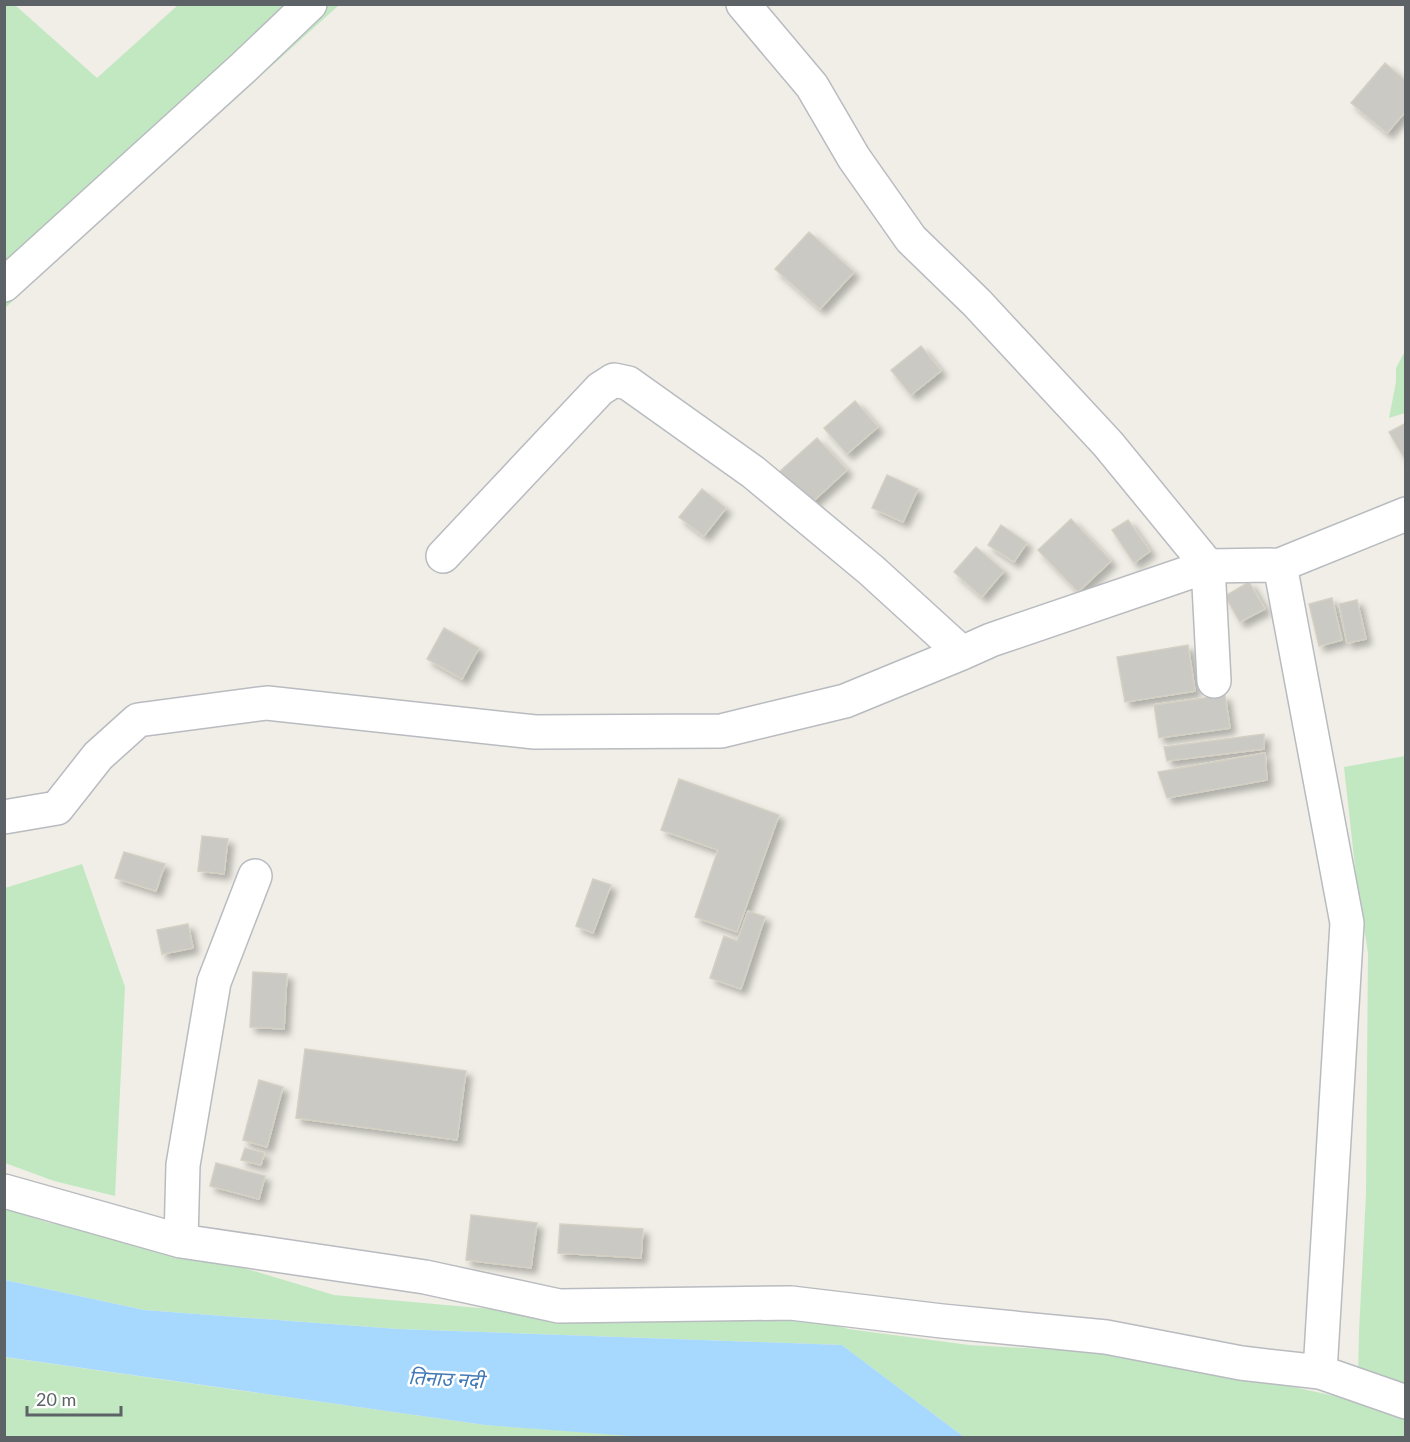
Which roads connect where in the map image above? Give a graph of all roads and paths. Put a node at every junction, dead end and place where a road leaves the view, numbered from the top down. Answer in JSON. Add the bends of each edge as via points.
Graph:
{"nodes":[{"id":1,"x":310,"y":4,"type":"edge"},
{"id":2,"x":743,"y":4,"type":"edge"},
{"id":3,"x":4,"y":285,"type":"edge"},
{"id":4,"x":1406,"y":514,"type":"edge"},
{"id":5,"x":443,"y":556,"type":"dead end"},
{"id":6,"x":1280,"y":565,"type":"junction"},
{"id":7,"x":1208,"y":566,"type":"junction"},
{"id":8,"x":962,"y":653,"type":"junction"},
{"id":9,"x":1214,"y":681,"type":"dead end"},
{"id":10,"x":4,"y":817,"type":"edge"},
{"id":11,"x":255,"y":876,"type":"dead end"},
{"id":12,"x":4,"y":1191,"type":"edge"},
{"id":13,"x":182,"y":1241,"type":"junction"},
{"id":14,"x":1320,"y":1372,"type":"junction"},
{"id":15,"x":1406,"y":1402,"type":"edge"}],
"edges":[{"from":1,"to":3,"type":"street"},
{"from":2,"to":7,"type":"street","via":[[812,86],[854,158],[911,238],[1108,444]]},
{"from":4,"to":6,"type":"street"},
{"from":5,"to":8,"type":"street","via":[[600,389],[614,380],[628,383],[753,472],[871,570]]},
{"from":6,"to":7,"type":"street"},
{"from":6,"to":14,"type":"street","via":[[1347,923]]},
{"from":7,"to":8,"type":"street"},
{"from":7,"to":9,"type":"street"},
{"from":8,"to":10,"type":"street","via":[[845,701],[722,731],[536,732],[267,703],[138,720],[98,756],[57,808]]},
{"from":11,"to":13,"type":"street","via":[[214,982],[183,1165]]},
{"from":12,"to":13,"type":"street"},
{"from":13,"to":14,"type":"street","via":[[425,1277],[559,1306],[791,1303],[1106,1337],[1241,1363]]},
{"from":14,"to":15,"type":"street"}]}
